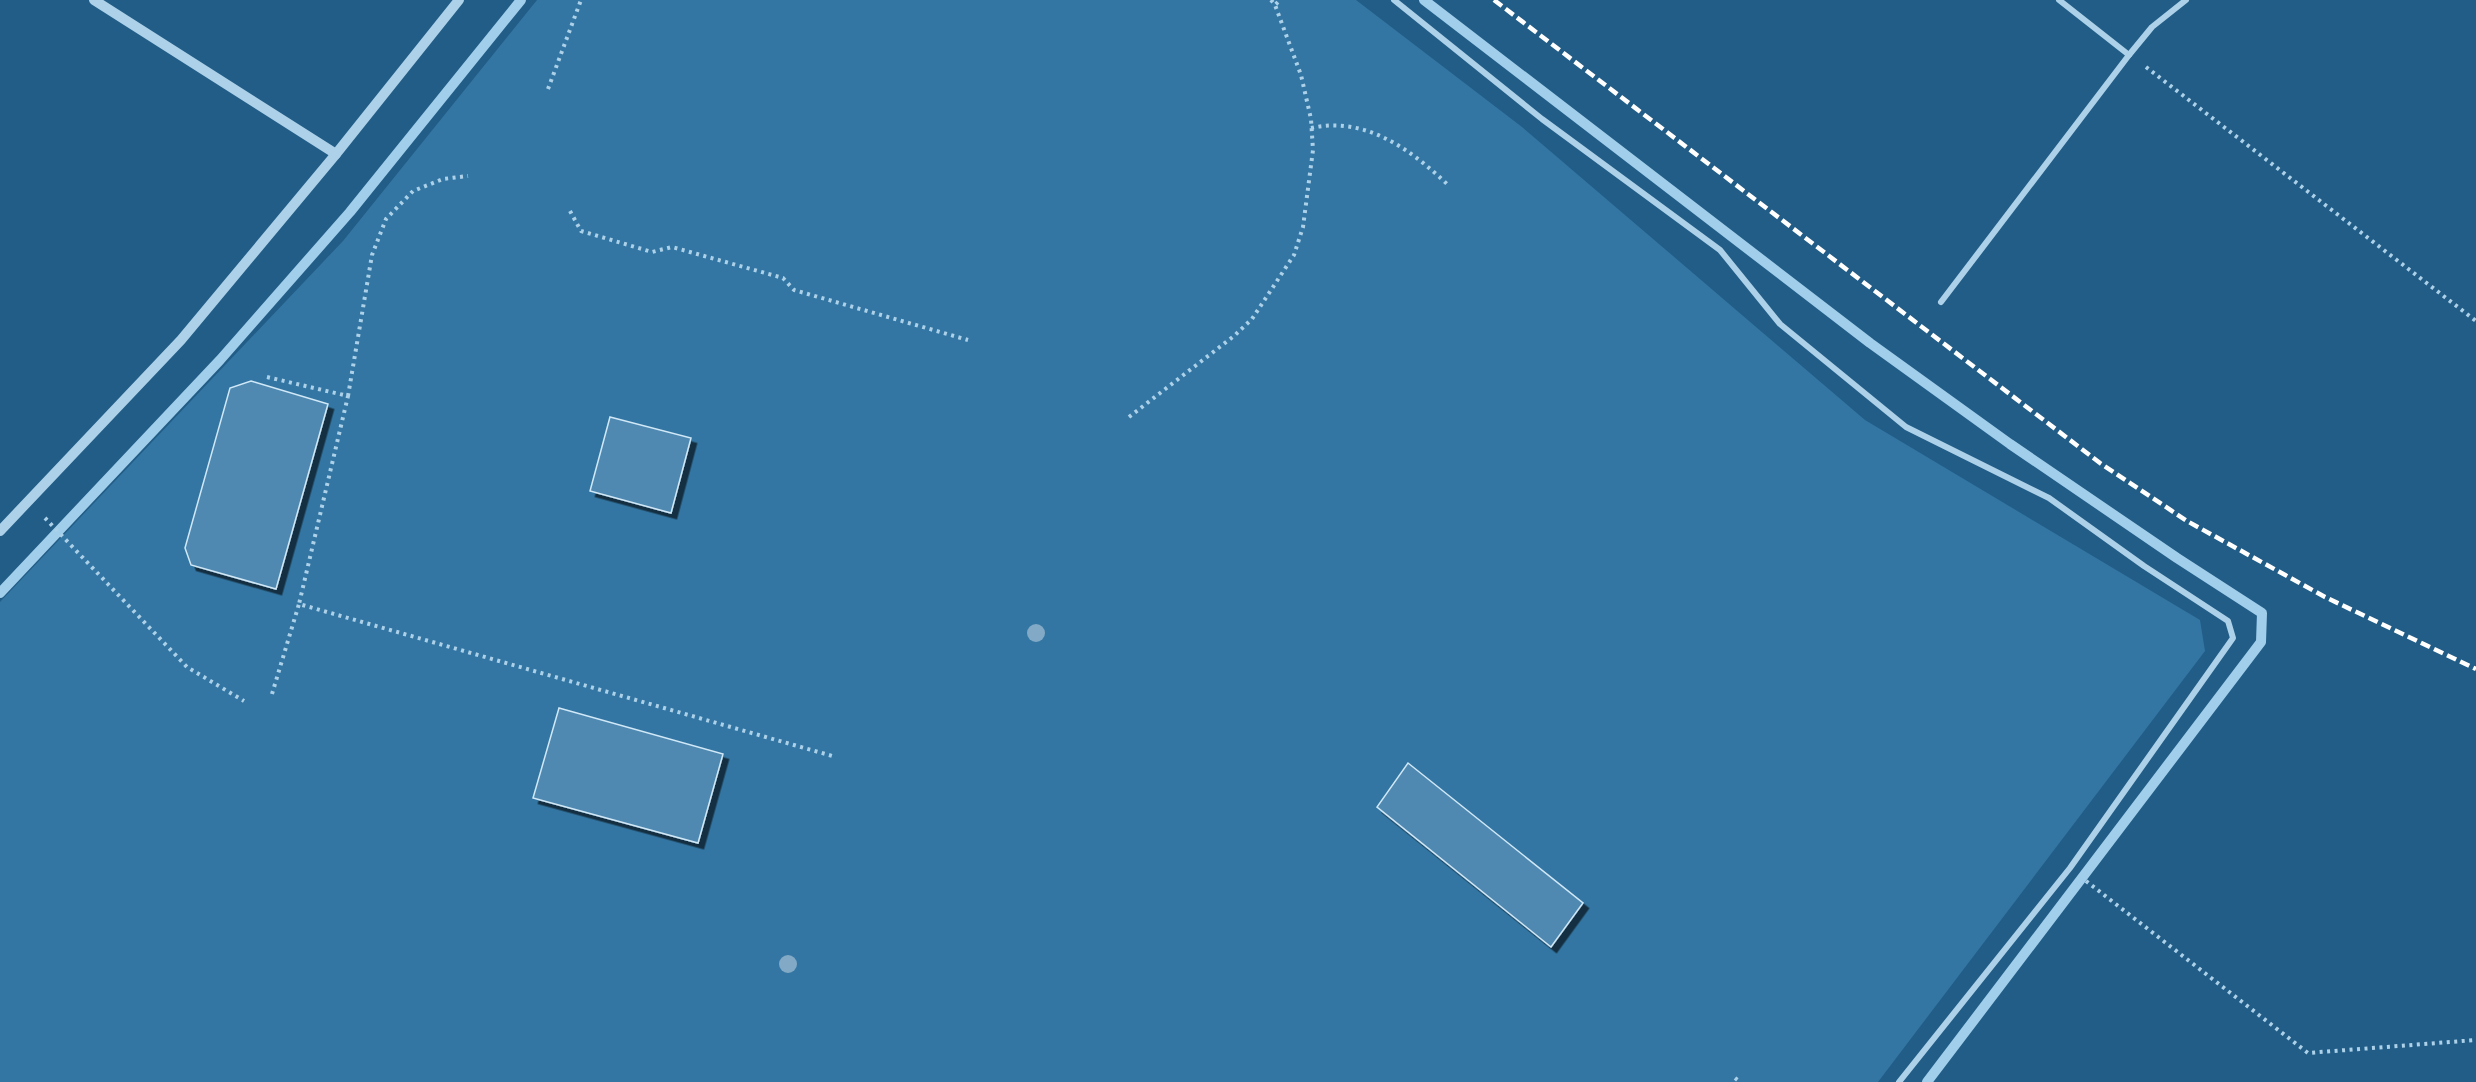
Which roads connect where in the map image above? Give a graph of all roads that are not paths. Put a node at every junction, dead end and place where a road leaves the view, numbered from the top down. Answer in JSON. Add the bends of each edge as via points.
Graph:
{"nodes":[{"id":1,"x":94,"y":0,"type":"edge"},
{"id":2,"x":459,"y":0,"type":"edge"},
{"id":3,"x":1394,"y":0,"type":"edge"},
{"id":4,"x":2059,"y":0,"type":"edge"},
{"id":5,"x":2186,"y":0,"type":"edge"},
{"id":6,"x":2129,"y":55,"type":"junction"},
{"id":7,"x":336,"y":154,"type":"junction"},
{"id":8,"x":1941,"y":302,"type":"dead end"},
{"id":9,"x":0,"y":531,"type":"edge"},
{"id":10,"x":1899,"y":1082,"type":"edge"}],
"edges":[{"from":1,"to":7,"type":"street"},
{"from":2,"to":7,"type":"street"},
{"from":3,"to":10,"type":"street","via":[[1542,119],[1720,250],[1780,324],[1906,427],[2049,498],[2228,621],[2233,638],[2070,868]]},
{"from":4,"to":6,"type":"street"},
{"from":5,"to":6,"type":"street","via":[[2152,27]]},
{"from":6,"to":8,"type":"street"},
{"from":7,"to":9,"type":"street","via":[[181,340]]}]}
